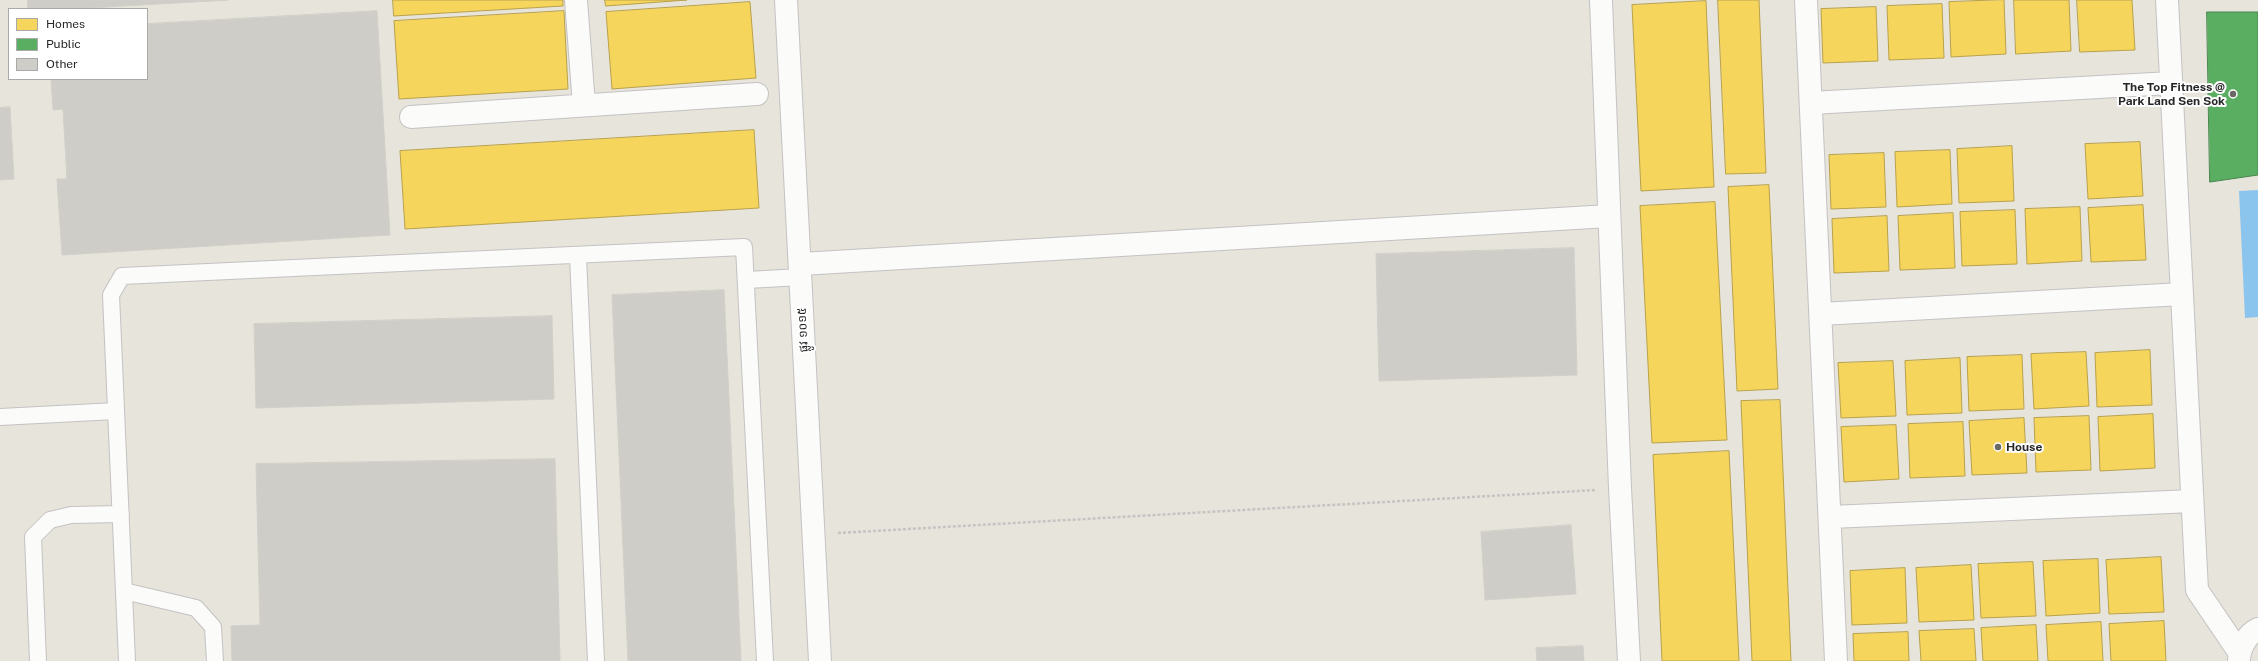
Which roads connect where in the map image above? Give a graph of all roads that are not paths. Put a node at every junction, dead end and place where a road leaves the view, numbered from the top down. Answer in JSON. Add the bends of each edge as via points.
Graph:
{"nodes":[{"id":1,"x":576,"y":0,"type":"edge"},
{"id":2,"x":786,"y":0,"type":"edge"},
{"id":3,"x":1601,"y":0,"type":"edge"},
{"id":4,"x":1806,"y":0,"type":"edge"},
{"id":5,"x":2167,"y":0,"type":"edge"},
{"id":6,"x":2171,"y":83,"type":"junction"},
{"id":7,"x":757,"y":94,"type":"dead end"},
{"id":8,"x":1811,"y":103,"type":"junction"},
{"id":9,"x":584,"y":105,"type":"junction"},
{"id":10,"x":411,"y":117,"type":"dead end"},
{"id":11,"x":1609,"y":216,"type":"junction"},
{"id":12,"x":578,"y":256,"type":"junction"},
{"id":13,"x":801,"y":270,"type":"junction"},
{"id":14,"x":746,"y":280,"type":"junction"},
{"id":15,"x":2182,"y":294,"type":"junction"},
{"id":16,"x":1821,"y":314,"type":"junction"},
{"id":17,"x":116,"y":411,"type":"junction"},
{"id":18,"x":0,"y":417,"type":"edge"},
{"id":19,"x":2192,"y":501,"type":"junction"},
{"id":20,"x":121,"y":514,"type":"junction"},
{"id":21,"x":1831,"y":517,"type":"junction"},
{"id":22,"x":124,"y":591,"type":"junction"},
{"id":23,"x":2258,"y":629,"type":"edge"},
{"id":24,"x":2239,"y":657,"type":"edge"},
{"id":25,"x":38,"y":661,"type":"edge"},
{"id":26,"x":127,"y":661,"type":"edge"},
{"id":27,"x":214,"y":661,"type":"edge"},
{"id":28,"x":596,"y":661,"type":"edge"},
{"id":29,"x":765,"y":661,"type":"edge"},
{"id":30,"x":820,"y":661,"type":"edge"},
{"id":31,"x":1629,"y":661,"type":"edge"},
{"id":32,"x":1836,"y":661,"type":"edge"}],
"edges":[{"from":1,"to":9,"type":"street"},
{"from":2,"to":13,"type":"street","name":"ផ្លូវ ១០១៥"},
{"from":3,"to":11,"type":"street"},
{"from":4,"to":8,"type":"street"},
{"from":5,"to":6,"type":"street"},
{"from":6,"to":8,"type":"street"},
{"from":6,"to":15,"type":"street"},
{"from":7,"to":9,"type":"street"},
{"from":8,"to":16,"type":"street"},
{"from":9,"to":10,"type":"street"},
{"from":11,"to":13,"type":"street"},
{"from":11,"to":31,"type":"street"},
{"from":12,"to":14,"type":"lane","via":[[744,247]]},
{"from":12,"to":17,"type":"lane","via":[[122,276],[111,295]]},
{"from":12,"to":28,"type":"lane"},
{"from":13,"to":14,"type":"lane"},
{"from":13,"to":30,"type":"street","name":"ផ្លូវ ១០១៥"},
{"from":14,"to":29,"type":"lane"},
{"from":15,"to":16,"type":"street"},
{"from":15,"to":19,"type":"street"},
{"from":16,"to":21,"type":"street"},
{"from":17,"to":18,"type":"lane"},
{"from":17,"to":20,"type":"lane"},
{"from":19,"to":21,"type":"street"},
{"from":19,"to":24,"type":"street","via":[[2197,590]]},
{"from":20,"to":22,"type":"lane"},
{"from":20,"to":25,"type":"lane","via":[[71,515],[50,520],[33,537]]},
{"from":21,"to":32,"type":"street"},
{"from":22,"to":26,"type":"lane"},
{"from":22,"to":27,"type":"lane","via":[[196,608],[213,627]]},
{"from":23,"to":24,"type":"street","via":[[2252,632]]}]}
